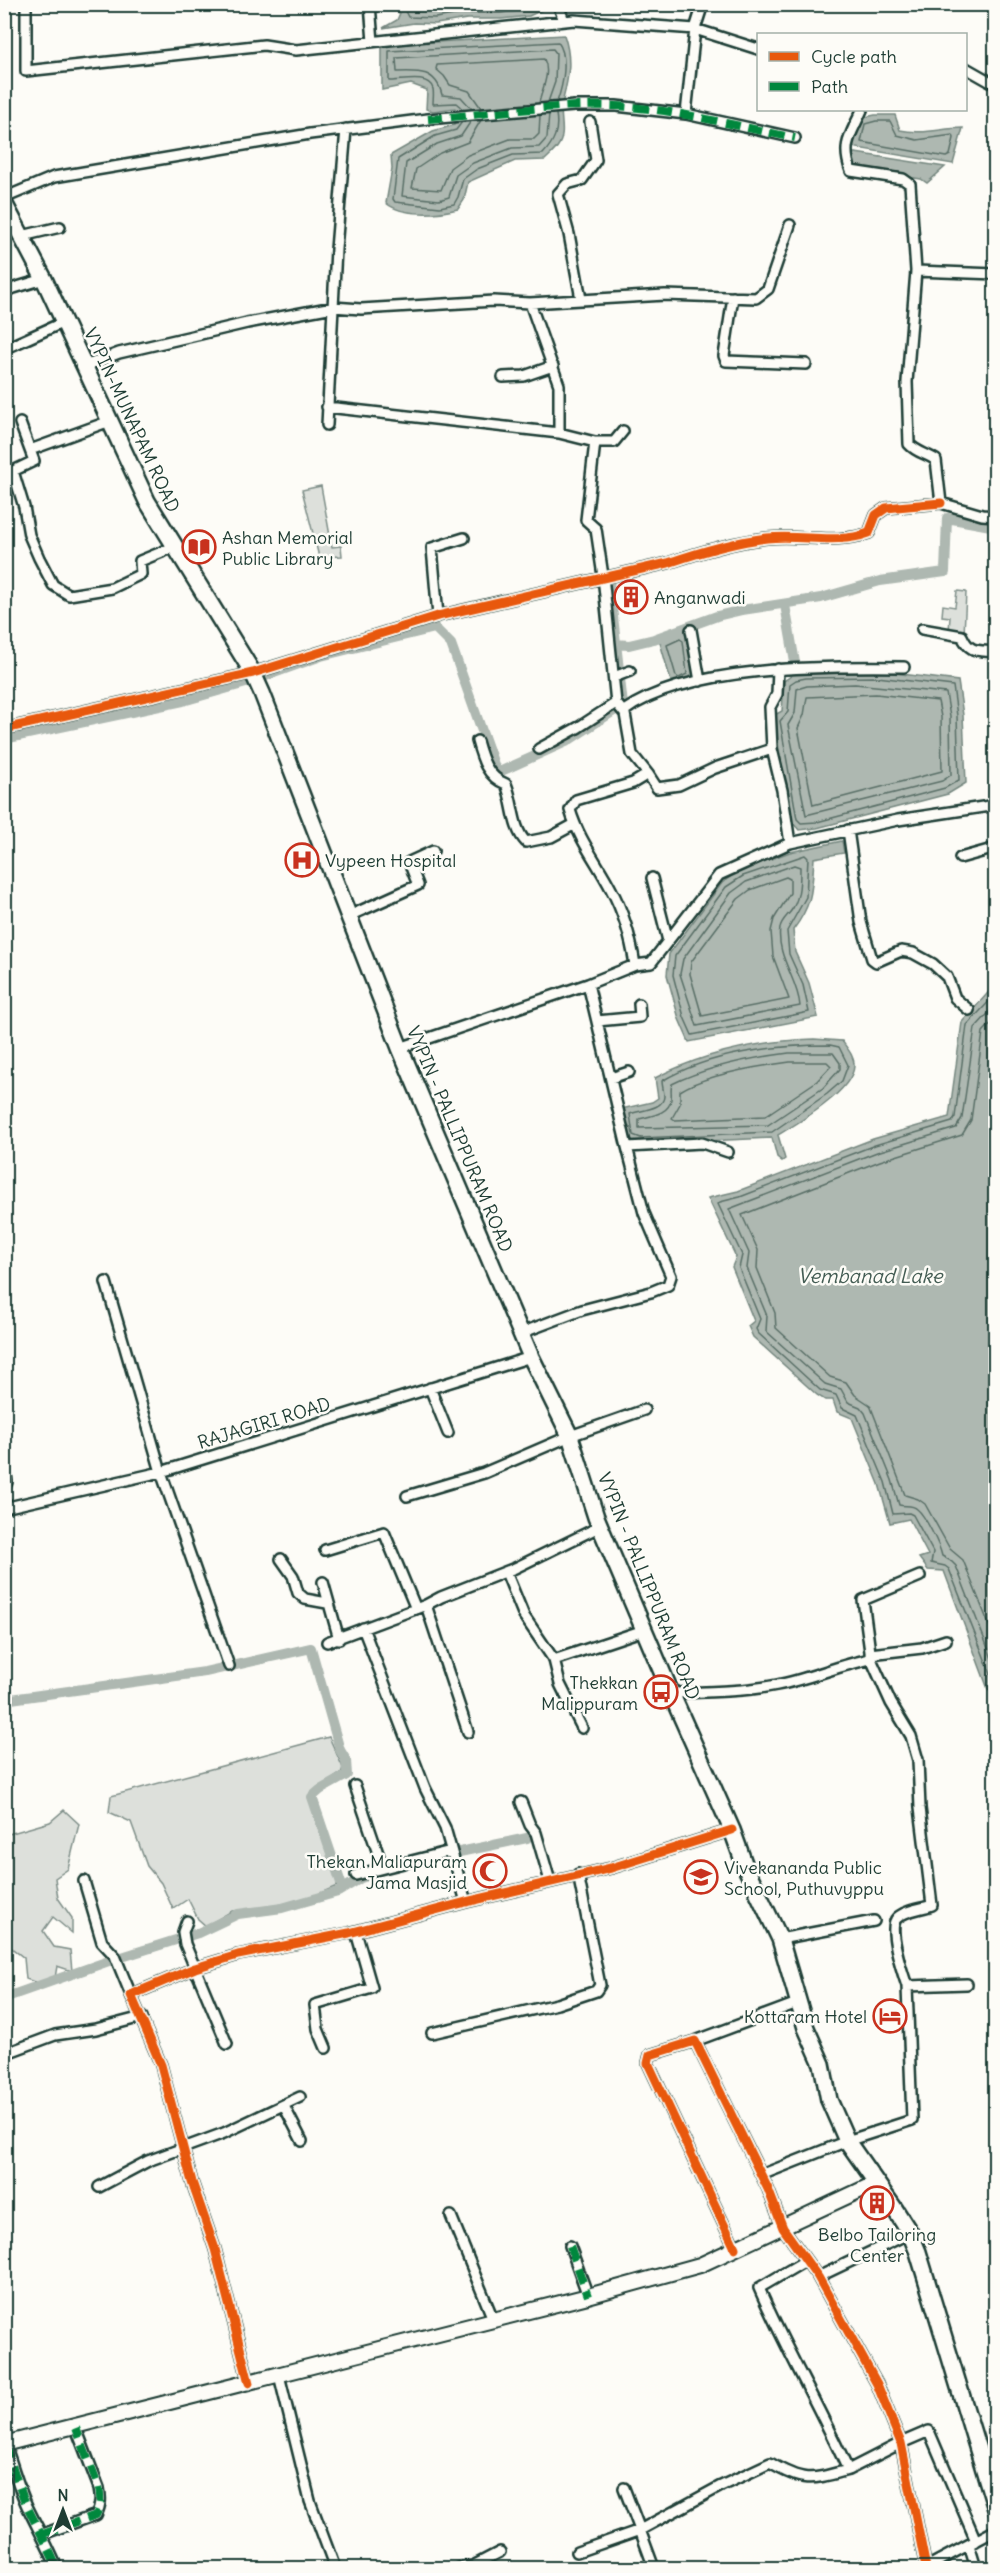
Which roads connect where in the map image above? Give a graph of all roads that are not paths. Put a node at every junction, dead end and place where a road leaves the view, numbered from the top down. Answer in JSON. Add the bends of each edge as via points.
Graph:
{"nodes":[{"id":1,"x":26,"y":4,"type":"edge"},
{"id":2,"x":370,"y":4,"type":"edge"},
{"id":3,"x":558,"y":4,"type":"edge"},
{"id":4,"x":703,"y":4,"type":"edge"},
{"id":5,"x":564,"y":21,"type":"junction"},
{"id":6,"x":695,"y":29,"type":"junction"},
{"id":7,"x":373,"y":42,"type":"junction"},
{"id":8,"x":757,"y":48,"type":"edge"},
{"id":9,"x":967,"y":69,"type":"edge"},
{"id":10,"x":996,"y":85,"type":"edge"},
{"id":11,"x":862,"y":111,"type":"edge"},
{"id":12,"x":686,"y":114,"type":"junction"},
{"id":13,"x":590,"y":122,"type":"dead end"},
{"id":14,"x":346,"y":129,"type":"junction"},
{"id":15,"x":795,"y":138,"type":"dead end"},
{"id":16,"x":4,"y":198,"type":"edge"},
{"id":17,"x":4,"y":203,"type":"edge"},
{"id":18,"x":790,"y":225,"type":"dead end"},
{"id":19,"x":60,"y":227,"type":"dead end"},
{"id":20,"x":22,"y":236,"type":"junction"},
{"id":21,"x":916,"y":272,"type":"junction"},
{"id":22,"x":996,"y":274,"type":"edge"},
{"id":23,"x":44,"y":279,"type":"junction"},
{"id":24,"x":4,"y":291,"type":"edge"},
{"id":25,"x":733,"y":297,"type":"junction"},
{"id":26,"x":581,"y":299,"type":"junction"},
{"id":27,"x":530,"y":303,"type":"junction"},
{"id":28,"x":333,"y":307,"type":"junction"},
{"id":29,"x":64,"y":322,"type":"junction"},
{"id":30,"x":4,"y":349,"type":"edge"},
{"id":31,"x":806,"y":364,"type":"dead end"},
{"id":32,"x":85,"y":366,"type":"junction"},
{"id":33,"x":553,"y":366,"type":"junction"},
{"id":34,"x":503,"y":377,"type":"dead end"},
{"id":35,"x":327,"y":407,"type":"junction"},
{"id":36,"x":110,"y":421,"type":"junction"},
{"id":37,"x":21,"y":423,"type":"dead end"},
{"id":38,"x":327,"y":425,"type":"dead end"},
{"id":39,"x":622,"y":431,"type":"dead end"},
{"id":40,"x":559,"y":433,"type":"junction"},
{"id":41,"x":595,"y":442,"type":"junction"},
{"id":42,"x":30,"y":450,"type":"junction"},
{"id":43,"x":941,"y":503,"type":"junction"},
{"id":44,"x":996,"y":516,"type":"edge"},
{"id":45,"x":464,"y":538,"type":"dead end"},
{"id":46,"x":174,"y":547,"type":"junction"},
{"id":47,"x":603,"y":576,"type":"junction"},
{"id":48,"x":438,"y":616,"type":"junction"},
{"id":49,"x":922,"y":629,"type":"dead end"},
{"id":50,"x":692,"y":630,"type":"dead end"},
{"id":51,"x":996,"y":652,"type":"edge"},
{"id":52,"x":904,"y":667,"type":"dead end"},
{"id":53,"x":786,"y":669,"type":"junction"},
{"id":54,"x":630,"y":671,"type":"dead end"},
{"id":55,"x":614,"y":676,"type":"junction"},
{"id":56,"x":256,"y":679,"type":"junction"},
{"id":57,"x":700,"y":681,"type":"junction"},
{"id":58,"x":616,"y":703,"type":"junction"},
{"id":59,"x":624,"y":711,"type":"junction"},
{"id":60,"x":4,"y":729,"type":"edge"},
{"id":61,"x":477,"y":741,"type":"dead end"},
{"id":62,"x":539,"y":749,"type":"dead end"},
{"id":63,"x":772,"y":749,"type":"junction"},
{"id":64,"x":648,"y":774,"type":"junction"},
{"id":65,"x":996,"y":806,"type":"edge"},
{"id":66,"x":575,"y":824,"type":"junction"},
{"id":67,"x":848,"y":830,"type":"junction"},
{"id":68,"x":790,"y":843,"type":"junction"},
{"id":69,"x":996,"y":848,"type":"edge"},
{"id":70,"x":433,"y":851,"type":"dead end"},
{"id":71,"x":960,"y":858,"type":"dead end"},
{"id":72,"x":652,"y":878,"type":"dead end"},
{"id":73,"x":349,"y":916,"type":"junction"},
{"id":74,"x":668,"y":941,"type":"junction"},
{"id":75,"x":635,"y":965,"type":"junction"},
{"id":76,"x":588,"y":984,"type":"junction"},
{"id":77,"x":639,"y":1004,"type":"dead end"},
{"id":78,"x":969,"y":1010,"type":"dead end"},
{"id":79,"x":597,"y":1021,"type":"junction"},
{"id":80,"x":400,"y":1047,"type":"junction"},
{"id":81,"x":629,"y":1071,"type":"dead end"},
{"id":82,"x":610,"y":1078,"type":"junction"},
{"id":83,"x":627,"y":1147,"type":"junction"},
{"id":84,"x":728,"y":1152,"type":"dead end"},
{"id":85,"x":106,"y":1282,"type":"dead end"},
{"id":86,"x":521,"y":1333,"type":"junction"},
{"id":87,"x":531,"y":1357,"type":"junction"},
{"id":88,"x":430,"y":1389,"type":"junction"},
{"id":89,"x":644,"y":1410,"type":"dead end"},
{"id":90,"x":448,"y":1433,"type":"dead end"},
{"id":91,"x":570,"y":1436,"type":"junction"},
{"id":92,"x":4,"y":1458,"type":"edge"},
{"id":93,"x":161,"y":1472,"type":"junction"},
{"id":94,"x":4,"y":1488,"type":"edge"},
{"id":95,"x":407,"y":1496,"type":"dead end"},
{"id":96,"x":4,"y":1508,"type":"edge"},
{"id":97,"x":601,"y":1526,"type":"junction"},
{"id":98,"x":325,"y":1550,"type":"dead end"},
{"id":99,"x":281,"y":1559,"type":"dead end"},
{"id":100,"x":507,"y":1572,"type":"junction"},
{"id":101,"x":920,"y":1576,"type":"dead end"},
{"id":102,"x":323,"y":1582,"type":"dead end"},
{"id":103,"x":327,"y":1603,"type":"junction"},
{"id":104,"x":426,"y":1605,"type":"junction"},
{"id":105,"x":416,"y":1609,"type":"junction"},
{"id":106,"x":363,"y":1628,"type":"junction"},
{"id":107,"x":644,"y":1630,"type":"junction"},
{"id":108,"x":339,"y":1639,"type":"junction"},
{"id":109,"x":946,"y":1640,"type":"dead end"},
{"id":110,"x":327,"y":1642,"type":"dead end"},
{"id":111,"x":871,"y":1657,"type":"junction"},
{"id":112,"x":554,"y":1660,"type":"junction"},
{"id":113,"x":229,"y":1666,"type":"dead end"},
{"id":114,"x":671,"y":1693,"type":"junction"},
{"id":115,"x":582,"y":1728,"type":"dead end"},
{"id":116,"x":468,"y":1732,"type":"dead end"},
{"id":117,"x":355,"y":1786,"type":"dead end"},
{"id":118,"x":521,"y":1802,"type":"dead end"},
{"id":119,"x":732,"y":1830,"type":"junction"},
{"id":120,"x":452,"y":1853,"type":"junction"},
{"id":121,"x":383,"y":1868,"type":"junction"},
{"id":122,"x":578,"y":1874,"type":"junction"},
{"id":123,"x":356,"y":1875,"type":"dead end"},
{"id":124,"x":84,"y":1881,"type":"dead end"},
{"id":125,"x":550,"y":1881,"type":"junction"},
{"id":126,"x":466,"y":1902,"type":"junction"},
{"id":127,"x":187,"y":1921,"type":"dead end"},
{"id":128,"x":874,"y":1921,"type":"dead end"},
{"id":129,"x":356,"y":1932,"type":"junction"},
{"id":130,"x":780,"y":1939,"type":"junction"},
{"id":131,"x":195,"y":1968,"type":"junction"},
{"id":132,"x":967,"y":1984,"type":"dead end"},
{"id":133,"x":907,"y":1986,"type":"junction"},
{"id":134,"x":131,"y":1995,"type":"junction"},
{"id":135,"x":800,"y":2002,"type":"junction"},
{"id":136,"x":142,"y":2017,"type":"junction"},
{"id":137,"x":432,"y":2033,"type":"dead end"},
{"id":138,"x":695,"y":2041,"type":"junction"},
{"id":139,"x":227,"y":2044,"type":"dead end"},
{"id":140,"x":326,"y":2048,"type":"dead end"},
{"id":141,"x":4,"y":2054,"type":"edge"},
{"id":142,"x":300,"y":2097,"type":"dead end"},
{"id":143,"x":284,"y":2106,"type":"junction"},
{"id":144,"x":847,"y":2140,"type":"junction"},
{"id":145,"x":302,"y":2141,"type":"dead end"},
{"id":146,"x":184,"y":2146,"type":"junction"},
{"id":147,"x":761,"y":2175,"type":"junction"},
{"id":148,"x":876,"y":2184,"type":"junction"},
{"id":149,"x":99,"y":2187,"type":"dead end"},
{"id":150,"x":451,"y":2216,"type":"dead end"},
{"id":151,"x":783,"y":2228,"type":"junction"},
{"id":152,"x":910,"y":2233,"type":"junction"},
{"id":153,"x":570,"y":2246,"type":"dead end"},
{"id":154,"x":735,"y":2248,"type":"junction"},
{"id":155,"x":805,"y":2261,"type":"junction"},
{"id":156,"x":818,"y":2277,"type":"junction"},
{"id":157,"x":588,"y":2296,"type":"junction"},
{"id":158,"x":493,"y":2319,"type":"junction"},
{"id":159,"x":279,"y":2375,"type":"junction"},
{"id":160,"x":249,"y":2383,"type":"junction"},
{"id":161,"x":76,"y":2428,"type":"junction"},
{"id":162,"x":901,"y":2443,"type":"junction"},
{"id":163,"x":5,"y":2444,"type":"edge"},
{"id":164,"x":848,"y":2470,"type":"junction"},
{"id":165,"x":624,"y":2488,"type":"dead end"},
{"id":166,"x":996,"y":2509,"type":"edge"},
{"id":167,"x":640,"y":2530,"type":"junction"},
{"id":168,"x":996,"y":2530,"type":"edge"},
{"id":169,"x":43,"y":2534,"type":"junction"},
{"id":170,"x":973,"y":2543,"type":"junction"},
{"id":171,"x":500,"y":2552,"type":"dead end"},
{"id":172,"x":577,"y":2552,"type":"dead end"},
{"id":173,"x":57,"y":2568,"type":"edge"},
{"id":174,"x":335,"y":2568,"type":"edge"},
{"id":175,"x":459,"y":2568,"type":"edge"},
{"id":176,"x":654,"y":2568,"type":"edge"},
{"id":177,"x":925,"y":2568,"type":"edge"},
{"id":178,"x":976,"y":2568,"type":"edge"}],
"edges":[{"from":1,"to":7,"type":"street","via":[[26,71],[264,45],[296,50]]},
{"from":2,"to":7,"type":"street"},
{"from":3,"to":5,"type":"street"},
{"from":4,"to":6,"type":"street"},
{"from":5,"to":6,"type":"street"},
{"from":5,"to":7,"type":"street"},
{"from":6,"to":8,"type":"street"},
{"from":6,"to":12,"type":"street"},
{"from":9,"to":10,"type":"street"},
{"from":11,"to":21,"type":"street","via":[[845,155],[851,171],[903,179],[910,184]]},
{"from":12,"to":14,"type":"street","via":[[574,106]]},
{"from":12,"to":15,"type":"street"},
{"from":13,"to":26,"type":"street","via":[[596,160],[582,180],[567,184],[558,194]]},
{"from":14,"to":16,"type":"street","via":[[54,177]]},
{"from":14,"to":28,"type":"street"},
{"from":17,"to":20,"type":"main road","name":"VYPIN-MUNAPAM ROAD"},
{"from":18,"to":25,"type":"street","via":[[765,293],[756,298]]},
{"from":19,"to":20,"type":"street"},
{"from":20,"to":23,"type":"main road","name":"VYPIN-MUNAPAM ROAD"},
{"from":21,"to":22,"type":"street"},
{"from":21,"to":43,"type":"street","via":[[907,382],[909,444],[916,452],[936,460]]},
{"from":23,"to":24,"type":"street"},
{"from":23,"to":29,"type":"main road","name":"VYPIN-MUNAPAM ROAD"},
{"from":25,"to":26,"type":"street"},
{"from":25,"to":31,"type":"street","via":[[724,356],[728,363]]},
{"from":26,"to":27,"type":"street"},
{"from":27,"to":28,"type":"street","via":[[494,300],[361,309]]},
{"from":27,"to":33,"type":"street"},
{"from":28,"to":32,"type":"street","via":[[119,353]]},
{"from":28,"to":35,"type":"street"},
{"from":29,"to":30,"type":"street"},
{"from":29,"to":32,"type":"main road","name":"VYPIN-MUNAPAM ROAD"},
{"from":32,"to":36,"type":"main road","name":"VYPIN-MUNAPAM ROAD"},
{"from":33,"to":34,"type":"street","via":[[524,376]]},
{"from":33,"to":40,"type":"street","via":[[559,385]]},
{"from":35,"to":38,"type":"street"},
{"from":35,"to":40,"type":"street"},
{"from":36,"to":42,"type":"street"},
{"from":36,"to":46,"type":"main road","name":"VYPIN-MUNAPAM ROAD","via":[[147,501]]},
{"from":37,"to":42,"type":"street"},
{"from":39,"to":41,"type":"street","via":[[614,442]]},
{"from":40,"to":41,"type":"street"},
{"from":41,"to":47,"type":"street","via":[[585,514],[587,523],[596,529]]},
{"from":42,"to":46,"type":"street","via":[[34,461],[13,471],[29,535],[54,585],[69,595],[111,588],[141,574],[140,561]]},
{"from":43,"to":44,"type":"street"},
{"from":43,"to":47,"type":"street","via":[[886,508],[876,515],[869,533],[854,538],[769,538]]},
{"from":45,"to":48,"type":"street","via":[[432,548]]},
{"from":46,"to":56,"type":"main road","name":"VYPIN-MUNAPAM ROAD"},
{"from":47,"to":48,"type":"street"},
{"from":47,"to":55,"type":"street"},
{"from":48,"to":56,"type":"street"},
{"from":49,"to":51,"type":"street","via":[[962,636],[972,650]]},
{"from":50,"to":57,"type":"street"},
{"from":52,"to":53,"type":"street"},
{"from":53,"to":57,"type":"street"},
{"from":53,"to":63,"type":"street","via":[[770,707]]},
{"from":54,"to":55,"type":"street"},
{"from":55,"to":58,"type":"street"},
{"from":56,"to":60,"type":"street"},
{"from":56,"to":73,"type":"main road","name":"VYPIN - PALLIPPURAM ROAD"},
{"from":57,"to":59,"type":"street","via":[[639,701]]},
{"from":58,"to":59,"type":"street"},
{"from":58,"to":62,"type":"street"},
{"from":59,"to":64,"type":"street","via":[[632,754]]},
{"from":61,"to":66,"type":"street","via":[[486,768],[495,780],[506,784],[518,834],[526,842],[551,837]]},
{"from":63,"to":64,"type":"street","via":[[715,768],[680,785],[657,788]]},
{"from":63,"to":68,"type":"street"},
{"from":64,"to":66,"type":"street","via":[[633,783],[576,800],[570,810]]},
{"from":65,"to":67,"type":"street"},
{"from":66,"to":75,"type":"street","via":[[611,889],[631,940]]},
{"from":67,"to":68,"type":"street"},
{"from":67,"to":78,"type":"street","via":[[861,922],[872,959],[882,961],[901,951],[914,953],[947,977],[958,1003]]},
{"from":68,"to":74,"type":"street","via":[[719,874]]},
{"from":69,"to":71,"type":"street"},
{"from":70,"to":73,"type":"street","via":[[409,862],[418,885]]},
{"from":72,"to":74,"type":"street"},
{"from":73,"to":80,"type":"main road","name":"VYPIN - PALLIPPURAM ROAD"},
{"from":74,"to":75,"type":"street","via":[[651,963]]},
{"from":75,"to":76,"type":"street"},
{"from":76,"to":79,"type":"street"},
{"from":76,"to":80,"type":"street"},
{"from":77,"to":79,"type":"street","via":[[640,1017]]},
{"from":79,"to":82,"type":"street"},
{"from":80,"to":86,"type":"main road","name":"VYPIN - PALLIPPURAM ROAD"},
{"from":81,"to":82,"type":"street"},
{"from":82,"to":83,"type":"street"},
{"from":83,"to":84,"type":"street","via":[[702,1143]]},
{"from":83,"to":86,"type":"street","via":[[644,1213],[671,1276],[668,1285]]},
{"from":85,"to":93,"type":"street"},
{"from":86,"to":87,"type":"main road","name":"VYPIN - PALLIPPURAM ROAD"},
{"from":87,"to":88,"type":"street","name":"RAJAGIRI ROAD"},
{"from":87,"to":91,"type":"main road","name":"VYPIN - PALLIPPURAM ROAD"},
{"from":88,"to":90,"type":"street"},
{"from":88,"to":93,"type":"street","name":"RAJAGIRI ROAD"},
{"from":89,"to":91,"type":"street"},
{"from":91,"to":95,"type":"street","via":[[484,1473]]},
{"from":91,"to":97,"type":"main road","name":"VYPIN - PALLIPPURAM ROAD"},
{"from":92,"to":94,"type":"street"},
{"from":93,"to":96,"type":"street","name":"RAJAGIRI ROAD"},
{"from":93,"to":113,"type":"street"},
{"from":97,"to":100,"type":"street"},
{"from":97,"to":107,"type":"main road","name":"VYPIN - PALLIPPURAM ROAD"},
{"from":98,"to":105,"type":"street","via":[[384,1532]]},
{"from":99,"to":103,"type":"street","via":[[293,1576],[298,1593],[305,1599]]},
{"from":100,"to":104,"type":"street"},
{"from":100,"to":112,"type":"street","via":[[524,1616]]},
{"from":101,"to":111,"type":"street","via":[[862,1600]]},
{"from":102,"to":103,"type":"street"},
{"from":103,"to":108,"type":"street"},
{"from":104,"to":105,"type":"street"},
{"from":104,"to":116,"type":"street"},
{"from":105,"to":106,"type":"street"},
{"from":106,"to":108,"type":"street"},
{"from":106,"to":120,"type":"street"},
{"from":107,"to":112,"type":"street"},
{"from":107,"to":114,"type":"main road","name":"VYPIN - PALLIPPURAM ROAD"},
{"from":108,"to":110,"type":"street"},
{"from":109,"to":111,"type":"street"},
{"from":111,"to":114,"type":"street","via":[[778,1685]]},
{"from":111,"to":133,"type":"street","via":[[911,1736],[918,1760],[932,1905],[894,1922]]},
{"from":112,"to":115,"type":"street","via":[[560,1684]]},
{"from":114,"to":119,"type":"main road","name":"VYPIN - PALLIPPURAM ROAD"},
{"from":117,"to":121,"type":"street"},
{"from":118,"to":125,"type":"street","via":[[536,1833]]},
{"from":119,"to":122,"type":"street","via":[[611,1868]]},
{"from":119,"to":130,"type":"main road","name":"VYPIN - PALLIPPURAM ROAD"},
{"from":120,"to":121,"type":"street"},
{"from":120,"to":126,"type":"street"},
{"from":121,"to":123,"type":"street"},
{"from":122,"to":125,"type":"street"},
{"from":122,"to":137,"type":"street","via":[[600,1985],[596,1991]]},
{"from":124,"to":134,"type":"street","via":[[102,1941],[116,1959]]},
{"from":125,"to":126,"type":"street"},
{"from":126,"to":129,"type":"street"},
{"from":127,"to":131,"type":"street","via":[[183,1932],[185,1944]]},
{"from":128,"to":130,"type":"street"},
{"from":129,"to":131,"type":"street","via":[[238,1955]]},
{"from":129,"to":140,"type":"street","via":[[372,1988],[315,2005],[318,2029]]},
{"from":130,"to":135,"type":"main road","name":"VYPIN - PALLIPPURAM ROAD"},
{"from":131,"to":134,"type":"street"},
{"from":131,"to":139,"type":"street"},
{"from":132,"to":133,"type":"street"},
{"from":133,"to":144,"type":"street","via":[[912,2120]]},
{"from":134,"to":136,"type":"street"},
{"from":135,"to":138,"type":"street"},
{"from":135,"to":144,"type":"main road","name":"VYPIN - PALLIPPURAM ROAD","via":[[806,2028],[822,2064],[828,2100]]},
{"from":136,"to":141,"type":"street","via":[[96,2030],[55,2035]]},
{"from":136,"to":146,"type":"street","via":[[161,2065]]},
{"from":138,"to":147,"type":"street"},
{"from":138,"to":154,"type":"street","via":[[650,2055],[648,2063]]},
{"from":142,"to":143,"type":"street"},
{"from":143,"to":145,"type":"street"},
{"from":143,"to":146,"type":"street"},
{"from":144,"to":147,"type":"street"},
{"from":144,"to":148,"type":"main road","name":"VYPIN - PALLIPPURAM ROAD"},
{"from":146,"to":149,"type":"street"},
{"from":146,"to":160,"type":"street"},
{"from":147,"to":151,"type":"street"},
{"from":148,"to":151,"type":"main road"},
{"from":148,"to":152,"type":"main road","name":"VYPIN - PALLIPPURAM ROAD"},
{"from":150,"to":158,"type":"street"},
{"from":151,"to":154,"type":"main road"},
{"from":151,"to":155,"type":"street"},
{"from":152,"to":156,"type":"street"},
{"from":152,"to":166,"type":"main road","name":"VYPIN - PALLIPPURAM ROAD"},
{"from":153,"to":157,"type":"street"},
{"from":154,"to":157,"type":"main road","via":[[700,2265]]},
{"from":155,"to":156,"type":"street"},
{"from":155,"to":164,"type":"street","via":[[759,2288],[782,2342]]},
{"from":156,"to":162,"type":"street","via":[[877,2384]]},
{"from":157,"to":158,"type":"main road"},
{"from":158,"to":159,"type":"main road"},
{"from":159,"to":160,"type":"main road"},
{"from":159,"to":174,"type":"street","via":[[310,2501]]},
{"from":160,"to":161,"type":"main road"},
{"from":161,"to":163,"type":"main road"},
{"from":161,"to":169,"type":"street","via":[[99,2488],[99,2509],[96,2515]]},
{"from":162,"to":164,"type":"street"},
{"from":162,"to":170,"type":"street","via":[[929,2431]]},
{"from":162,"to":177,"type":"street"},
{"from":163,"to":169,"type":"street","via":[[26,2503]]},
{"from":164,"to":167,"type":"street","via":[[813,2480],[789,2475],[770,2463]]},
{"from":165,"to":167,"type":"street"},
{"from":167,"to":172,"type":"street"},
{"from":167,"to":176,"type":"street"},
{"from":168,"to":170,"type":"street"},
{"from":169,"to":173,"type":"street"},
{"from":170,"to":177,"type":"street"},
{"from":170,"to":178,"type":"street"},
{"from":171,"to":175,"type":"street","via":[[473,2566]]}]}
